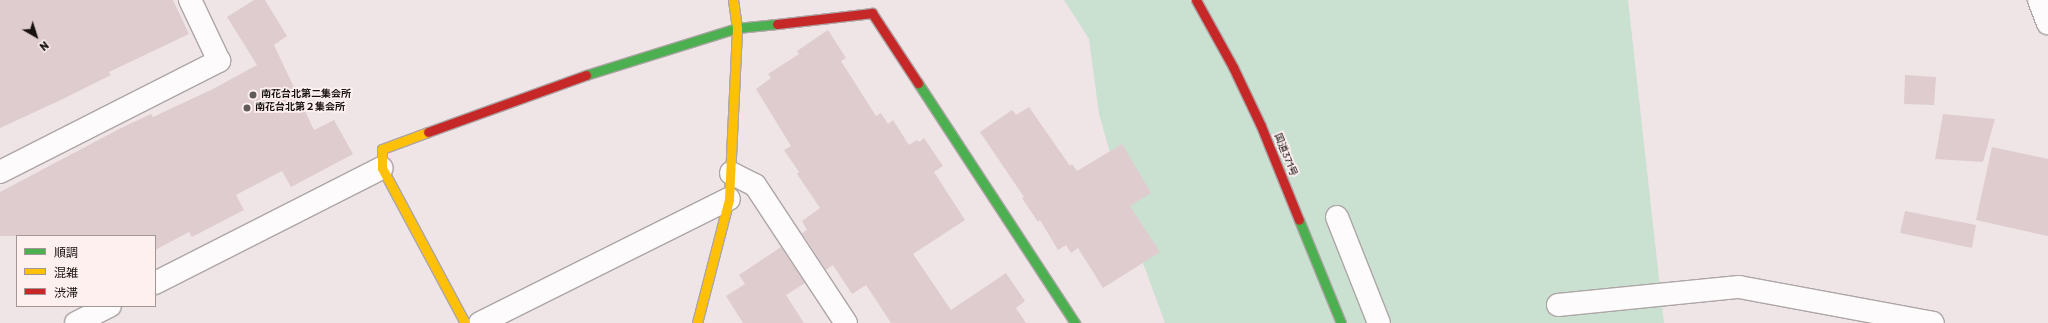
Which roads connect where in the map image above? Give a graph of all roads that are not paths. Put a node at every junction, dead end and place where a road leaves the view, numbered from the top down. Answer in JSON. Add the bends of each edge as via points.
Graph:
{"nodes":[{"id":1,"x":190,"y":0,"type":"edge"},
{"id":2,"x":733,"y":0,"type":"edge"},
{"id":3,"x":1196,"y":0,"type":"edge"},
{"id":4,"x":2039,"y":0,"type":"edge"},
{"id":5,"x":2048,"y":23,"type":"edge"},
{"id":6,"x":737,"y":28,"type":"junction"},
{"id":7,"x":382,"y":168,"type":"junction"},
{"id":8,"x":0,"y":172,"type":"edge"},
{"id":9,"x":731,"y":173,"type":"junction"},
{"id":10,"x":729,"y":198,"type":"junction"},
{"id":11,"x":1337,"y":217,"type":"dead end"},
{"id":12,"x":156,"y":282,"type":"edge"},
{"id":13,"x":1558,"y":305,"type":"dead end"},
{"id":14,"x":108,"y":307,"type":"edge"},
{"id":15,"x":76,"y":323,"type":"edge"},
{"id":16,"x":465,"y":323,"type":"edge"},
{"id":17,"x":480,"y":323,"type":"edge"},
{"id":18,"x":697,"y":323,"type":"edge"},
{"id":19,"x":846,"y":323,"type":"edge"},
{"id":20,"x":1075,"y":323,"type":"edge"},
{"id":21,"x":1341,"y":323,"type":"edge"},
{"id":22,"x":1379,"y":323,"type":"edge"},
{"id":23,"x":1933,"y":323,"type":"edge"}],
"edges":[{"from":1,"to":8,"type":"street","via":[[219,61]]},
{"from":2,"to":6,"type":"main road"},
{"from":3,"to":21,"type":"main road","name":"国道371号","via":[[1233,67],[1261,126]]},
{"from":4,"to":5,"type":"street"},
{"from":6,"to":7,"type":"main road","via":[[565,82],[382,149]]},
{"from":6,"to":9,"type":"main road"},
{"from":6,"to":20,"type":"main road","via":[[872,12]]},
{"from":7,"to":12,"type":"street"},
{"from":7,"to":16,"type":"main road"},
{"from":9,"to":10,"type":"main road"},
{"from":9,"to":19,"type":"street","via":[[755,185]]},
{"from":10,"to":17,"type":"street"},
{"from":10,"to":18,"type":"main road"},
{"from":11,"to":22,"type":"street"},
{"from":13,"to":23,"type":"street","via":[[1739,287]]},
{"from":14,"to":15,"type":"street"}]}
